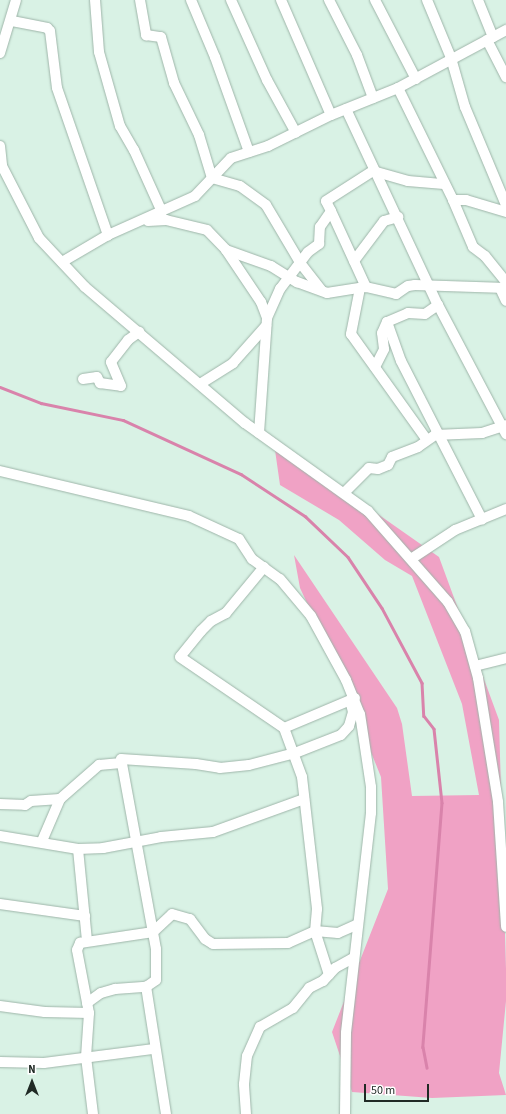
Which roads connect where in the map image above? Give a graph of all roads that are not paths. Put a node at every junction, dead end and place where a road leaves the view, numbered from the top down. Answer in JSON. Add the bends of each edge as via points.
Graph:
{"nodes":[{"id":1,"x":16,"y":0,"type":"edge"},
{"id":2,"x":95,"y":0,"type":"edge"},
{"id":3,"x":140,"y":0,"type":"edge"},
{"id":4,"x":190,"y":0,"type":"edge"},
{"id":5,"x":231,"y":0,"type":"edge"},
{"id":6,"x":281,"y":0,"type":"edge"},
{"id":7,"x":329,"y":0,"type":"edge"},
{"id":8,"x":375,"y":0,"type":"edge"},
{"id":9,"x":427,"y":0,"type":"edge"},
{"id":10,"x":478,"y":0,"type":"edge"},
{"id":11,"x":12,"y":21,"type":"junction"},
{"id":12,"x":506,"y":30,"type":"edge"},
{"id":13,"x":490,"y":39,"type":"junction"},
{"id":14,"x":0,"y":53,"type":"edge"},
{"id":15,"x":451,"y":58,"type":"junction"},
{"id":16,"x":506,"y":77,"type":"edge"},
{"id":17,"x":416,"y":79,"type":"junction"},
{"id":18,"x":398,"y":88,"type":"junction"},
{"id":19,"x":373,"y":98,"type":"junction"},
{"id":20,"x":346,"y":109,"type":"junction"},
{"id":21,"x":331,"y":115,"type":"junction"},
{"id":22,"x":296,"y":133,"type":"junction"},
{"id":23,"x":0,"y":146,"type":"edge"},
{"id":24,"x":250,"y":152,"type":"junction"},
{"id":25,"x":373,"y":171,"type":"junction"},
{"id":26,"x":212,"y":178,"type":"junction"},
{"id":27,"x":444,"y":184,"type":"junction"},
{"id":28,"x":453,"y":200,"type":"junction"},
{"id":29,"x":506,"y":205,"type":"edge"},
{"id":30,"x":331,"y":211,"type":"junction"},
{"id":31,"x":162,"y":212,"type":"junction"},
{"id":32,"x":506,"y":212,"type":"edge"},
{"id":33,"x":398,"y":217,"type":"junction"},
{"id":34,"x":142,"y":220,"type":"junction"},
{"id":35,"x":108,"y":235,"type":"junction"},
{"id":36,"x":226,"y":250,"type":"junction"},
{"id":37,"x":354,"y":261,"type":"junction"},
{"id":38,"x":62,"y":262,"type":"junction"},
{"id":39,"x":301,"y":264,"type":"junction"},
{"id":40,"x":290,"y":277,"type":"junction"},
{"id":41,"x":430,"y":286,"type":"junction"},
{"id":42,"x":504,"y":286,"type":"edge"},
{"id":43,"x":363,"y":288,"type":"junction"},
{"id":44,"x":322,"y":291,"type":"junction"},
{"id":45,"x":506,"y":301,"type":"edge"},
{"id":46,"x":438,"y":305,"type":"junction"},
{"id":47,"x":267,"y":322,"type":"junction"},
{"id":48,"x":387,"y":322,"type":"junction"},
{"id":49,"x":139,"y":332,"type":"junction"},
{"id":50,"x":375,"y":367,"type":"junction"},
{"id":51,"x":83,"y":379,"type":"dead end"},
{"id":52,"x":200,"y":384,"type":"junction"},
{"id":53,"x":505,"y":429,"type":"edge"},
{"id":54,"x":259,"y":433,"type":"junction"},
{"id":55,"x":440,"y":434,"type":"junction"},
{"id":56,"x":427,"y":440,"type":"junction"},
{"id":57,"x":0,"y":471,"type":"edge"},
{"id":58,"x":344,"y":493,"type":"junction"},
{"id":59,"x":506,"y":509,"type":"edge"},
{"id":60,"x":482,"y":519,"type":"junction"},
{"id":61,"x":411,"y":559,"type":"junction"},
{"id":62,"x":264,"y":567,"type":"junction"},
{"id":63,"x":506,"y":658,"type":"edge"},
{"id":64,"x":475,"y":666,"type":"junction"},
{"id":65,"x":353,"y":699,"type":"junction"},
{"id":66,"x":284,"y":728,"type":"junction"},
{"id":67,"x":295,"y":753,"type":"junction"},
{"id":68,"x":121,"y":763,"type":"junction"},
{"id":69,"x":60,"y":799,"type":"junction"},
{"id":70,"x":304,"y":799,"type":"junction"},
{"id":71,"x":498,"y":802,"type":"junction"},
{"id":72,"x":0,"y":804,"type":"edge"},
{"id":73,"x":506,"y":808,"type":"edge"},
{"id":74,"x":0,"y":836,"type":"edge"},
{"id":75,"x":42,"y":841,"type":"junction"},
{"id":76,"x":135,"y":842,"type":"junction"},
{"id":77,"x":78,"y":849,"type":"junction"},
{"id":78,"x":0,"y":904,"type":"edge"},
{"id":79,"x":85,"y":916,"type":"junction"},
{"id":80,"x":356,"y":925,"type":"junction"},
{"id":81,"x":506,"y":927,"type":"edge"},
{"id":82,"x":315,"y":931,"type":"junction"},
{"id":83,"x":153,"y":932,"type":"junction"},
{"id":84,"x":87,"y":941,"type":"junction"},
{"id":85,"x":352,"y":958,"type":"junction"},
{"id":86,"x":329,"y":975,"type":"junction"},
{"id":87,"x":146,"y":987,"type":"junction"},
{"id":88,"x":0,"y":1006,"type":"edge"},
{"id":89,"x":88,"y":1008,"type":"junction"},
{"id":90,"x":154,"y":1049,"type":"junction"},
{"id":91,"x":86,"y":1057,"type":"junction"},
{"id":92,"x":0,"y":1062,"type":"edge"},
{"id":93,"x":93,"y":1114,"type":"edge"},
{"id":94,"x":166,"y":1114,"type":"edge"},
{"id":95,"x":246,"y":1114,"type":"edge"},
{"id":96,"x":345,"y":1114,"type":"edge"}],
"edges":[{"from":1,"to":11,"type":"street"},
{"from":2,"to":31,"type":"street","via":[[99,52],[120,126],[134,150]]},
{"from":3,"to":26,"type":"street","via":[[146,35],[161,37],[174,83],[199,135]]},
{"from":4,"to":24,"type":"street","via":[[215,57]]},
{"from":5,"to":22,"type":"street","via":[[267,80]]},
{"from":6,"to":21,"type":"street"},
{"from":7,"to":19,"type":"street","via":[[357,56]]},
{"from":8,"to":17,"type":"street"},
{"from":9,"to":15,"type":"street"},
{"from":10,"to":13,"type":"street"},
{"from":11,"to":14,"type":"street"},
{"from":11,"to":35,"type":"street","via":[[47,28],[50,31],[57,88]]},
{"from":12,"to":13,"type":"street"},
{"from":13,"to":15,"type":"street"},
{"from":13,"to":16,"type":"street"},
{"from":15,"to":17,"type":"street"},
{"from":15,"to":29,"type":"street","via":[[465,107]]},
{"from":17,"to":18,"type":"street"},
{"from":18,"to":19,"type":"street"},
{"from":18,"to":27,"type":"street"},
{"from":19,"to":20,"type":"street"},
{"from":20,"to":21,"type":"street"},
{"from":20,"to":25,"type":"street"},
{"from":21,"to":22,"type":"street"},
{"from":22,"to":24,"type":"street"},
{"from":23,"to":38,"type":"street","via":[[2,166],[24,210],[39,238]]},
{"from":24,"to":26,"type":"street","via":[[231,158]]},
{"from":25,"to":27,"type":"street","via":[[408,181]]},
{"from":25,"to":30,"type":"street","via":[[326,201]]},
{"from":25,"to":33,"type":"street"},
{"from":26,"to":31,"type":"street","via":[[195,196]]},
{"from":26,"to":39,"type":"street","via":[[240,186],[266,205]]},
{"from":27,"to":28,"type":"street"},
{"from":28,"to":32,"type":"street","via":[[466,200]]},
{"from":28,"to":42,"type":"street","via":[[473,247],[485,256]]},
{"from":30,"to":37,"type":"street"},
{"from":30,"to":39,"type":"street","via":[[320,228],[319,244],[308,252]]},
{"from":31,"to":34,"type":"street"},
{"from":33,"to":37,"type":"street","via":[[384,221]]},
{"from":33,"to":41,"type":"street"},
{"from":34,"to":35,"type":"street"},
{"from":34,"to":36,"type":"street","via":[[166,220],[202,227]]},
{"from":35,"to":38,"type":"street"},
{"from":36,"to":40,"type":"street","via":[[271,266]]},
{"from":36,"to":47,"type":"street","via":[[261,302]]},
{"from":37,"to":43,"type":"street"},
{"from":38,"to":49,"type":"street","via":[[85,287]]},
{"from":39,"to":40,"type":"street"},
{"from":39,"to":44,"type":"street"},
{"from":40,"to":44,"type":"street"},
{"from":40,"to":47,"type":"street","via":[[274,298]]},
{"from":41,"to":42,"type":"street"},
{"from":41,"to":43,"type":"street","via":[[408,286],[392,294]]},
{"from":41,"to":46,"type":"street"},
{"from":42,"to":45,"type":"street"},
{"from":43,"to":44,"type":"street","via":[[334,293]]},
{"from":43,"to":50,"type":"street","via":[[350,331]]},
{"from":46,"to":48,"type":"street","via":[[424,314],[408,313]]},
{"from":46,"to":53,"type":"street"},
{"from":47,"to":52,"type":"street","via":[[233,363]]},
{"from":47,"to":54,"type":"street"},
{"from":48,"to":50,"type":"street","via":[[382,334],[384,349]]},
{"from":48,"to":55,"type":"street","via":[[401,361]]},
{"from":49,"to":51,"type":"street","via":[[128,340],[111,362],[122,386],[100,383],[97,377]]},
{"from":49,"to":52,"type":"street"},
{"from":50,"to":56,"type":"street"},
{"from":52,"to":54,"type":"street"},
{"from":53,"to":55,"type":"street","via":[[482,433]]},
{"from":54,"to":58,"type":"street"},
{"from":55,"to":56,"type":"street"},
{"from":55,"to":60,"type":"street"},
{"from":56,"to":58,"type":"street","via":[[418,447],[392,457],[388,465],[378,469],[369,468]]},
{"from":57,"to":62,"type":"street","via":[[189,516],[238,539],[252,559]]},
{"from":58,"to":61,"type":"street","via":[[368,511]]},
{"from":59,"to":60,"type":"street"},
{"from":60,"to":61,"type":"street","via":[[456,530]]},
{"from":61,"to":64,"type":"street","via":[[448,602],[464,631]]},
{"from":62,"to":65,"type":"street","via":[[280,579],[311,616]]},
{"from":62,"to":66,"type":"street","via":[[226,613],[206,626],[180,657]]},
{"from":63,"to":64,"type":"street"},
{"from":64,"to":71,"type":"street"},
{"from":65,"to":66,"type":"street"},
{"from":65,"to":67,"type":"street","via":[[349,726],[341,735]]},
{"from":65,"to":80,"type":"street","via":[[366,746],[371,787],[365,878]]},
{"from":66,"to":67,"type":"street"},
{"from":67,"to":68,"type":"street","via":[[235,768],[122,759]]},
{"from":67,"to":70,"type":"street"},
{"from":68,"to":69,"type":"street","via":[[99,765]]},
{"from":68,"to":76,"type":"street"},
{"from":69,"to":72,"type":"street","via":[[31,801],[25,805]]},
{"from":69,"to":75,"type":"street"},
{"from":70,"to":76,"type":"street","via":[[213,832]]},
{"from":70,"to":82,"type":"street","via":[[317,910]]},
{"from":71,"to":73,"type":"street"},
{"from":71,"to":81,"type":"street"},
{"from":74,"to":75,"type":"street"},
{"from":75,"to":77,"type":"street"},
{"from":76,"to":77,"type":"street"},
{"from":76,"to":83,"type":"street"},
{"from":77,"to":79,"type":"street"},
{"from":78,"to":79,"type":"street"},
{"from":79,"to":84,"type":"street"},
{"from":80,"to":82,"type":"street","via":[[338,933]]},
{"from":80,"to":85,"type":"street"},
{"from":82,"to":83,"type":"street","via":[[288,943],[213,944],[205,940],[190,918],[172,914]]},
{"from":82,"to":86,"type":"street"},
{"from":83,"to":84,"type":"street"},
{"from":83,"to":87,"type":"street","via":[[156,980]]},
{"from":84,"to":89,"type":"street","via":[[80,943],[77,950]]},
{"from":85,"to":86,"type":"street"},
{"from":85,"to":96,"type":"street","via":[[345,1048]]},
{"from":86,"to":95,"type":"street","via":[[309,988],[293,1008],[260,1027],[255,1034],[247,1056],[244,1084]]},
{"from":87,"to":89,"type":"street","via":[[115,989],[101,993]]},
{"from":87,"to":90,"type":"street"},
{"from":88,"to":89,"type":"street","via":[[45,1012]]},
{"from":89,"to":91,"type":"street"},
{"from":90,"to":91,"type":"street"},
{"from":90,"to":94,"type":"street"},
{"from":91,"to":92,"type":"street","via":[[44,1063]]},
{"from":91,"to":93,"type":"street"}]}
